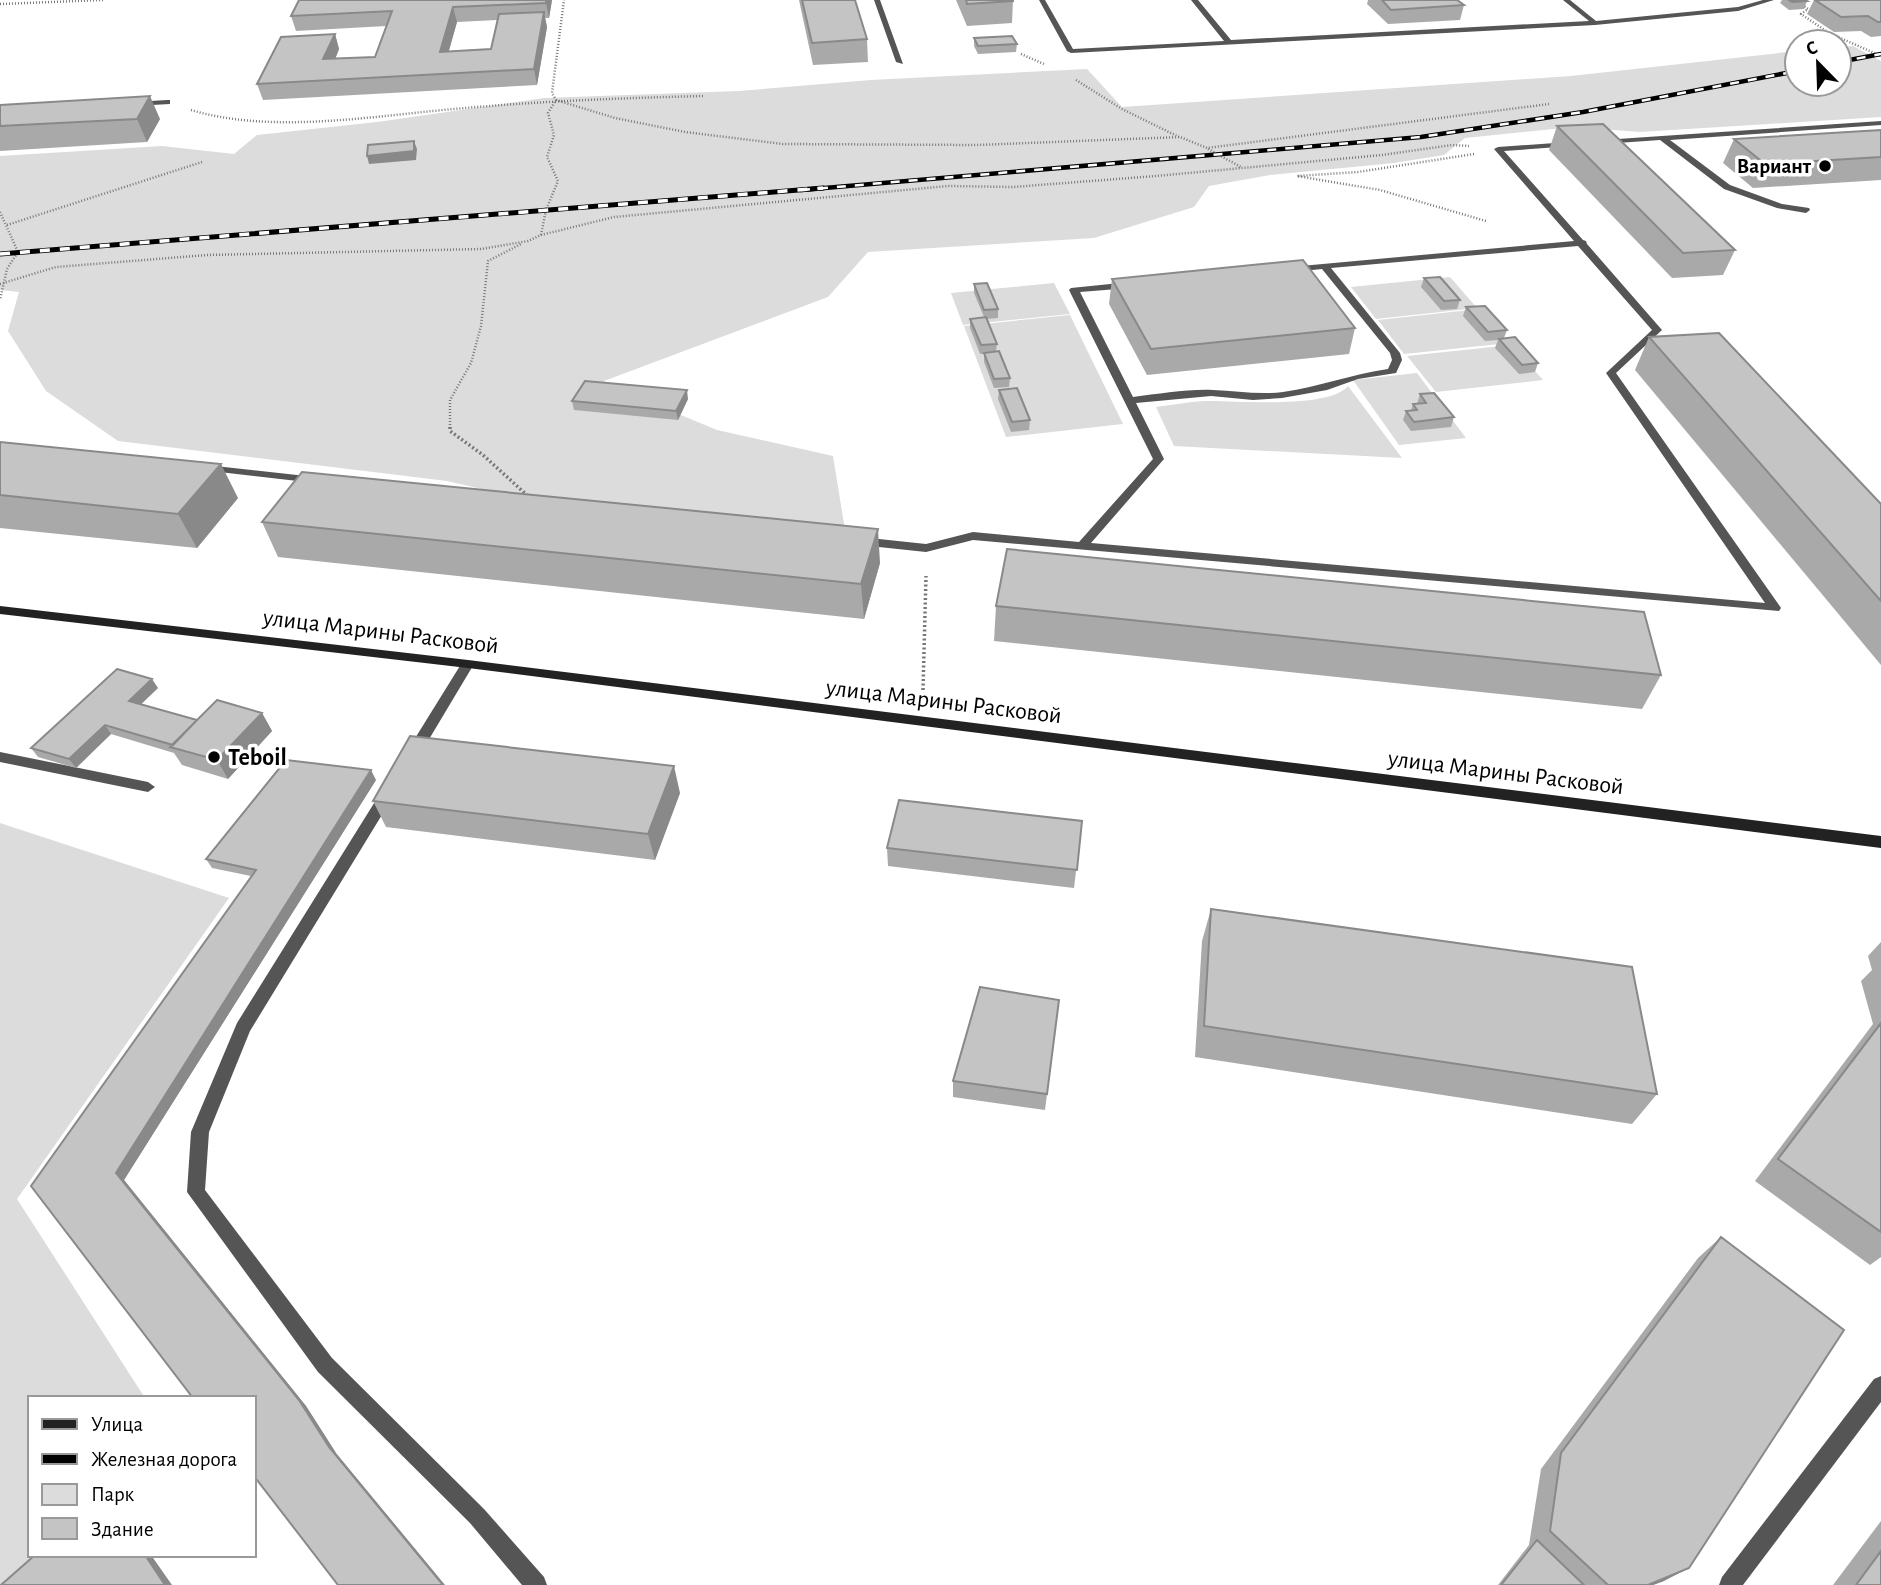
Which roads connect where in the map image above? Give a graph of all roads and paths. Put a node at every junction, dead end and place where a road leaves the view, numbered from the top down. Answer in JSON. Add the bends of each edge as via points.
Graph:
{"nodes":[{"id":1,"x":103,"y":0,"type":"edge"},
{"id":2,"x":564,"y":0,"type":"edge"},
{"id":3,"x":877,"y":0,"type":"edge"},
{"id":4,"x":1042,"y":0,"type":"edge"},
{"id":5,"x":1195,"y":0,"type":"edge"},
{"id":6,"x":1566,"y":0,"type":"edge"},
{"id":7,"x":1771,"y":0,"type":"edge"},
{"id":8,"x":1796,"y":2,"type":"edge"},
{"id":9,"x":0,"y":4,"type":"edge"},
{"id":10,"x":1595,"y":23,"type":"junction"},
{"id":11,"x":1229,"y":43,"type":"junction"},
{"id":12,"x":1021,"y":54,"type":"dead end"},
{"id":13,"x":1881,"y":56,"type":"edge"},
{"id":14,"x":900,"y":62,"type":"dead end"},
{"id":15,"x":1054,"y":68,"type":"dead end"},
{"id":16,"x":1076,"y":80,"type":"dead end"},
{"id":17,"x":703,"y":96,"type":"dead end"},
{"id":18,"x":556,"y":100,"type":"junction"},
{"id":19,"x":167,"y":102,"type":"joint"},
{"id":20,"x":125,"y":104,"type":"edge"},
{"id":21,"x":1549,"y":104,"type":"dead end"},
{"id":22,"x":1881,"y":123,"type":"edge"},
{"id":23,"x":1180,"y":137,"type":"junction"},
{"id":24,"x":1662,"y":138,"type":"junction"},
{"id":25,"x":1207,"y":148,"type":"junction"},
{"id":26,"x":1498,"y":149,"type":"junction"},
{"id":27,"x":202,"y":162,"type":"dead end"},
{"id":28,"x":1241,"y":167,"type":"junction"},
{"id":29,"x":1806,"y":210,"type":"dead end"},
{"id":30,"x":0,"y":212,"type":"edge"},
{"id":31,"x":1489,"y":222,"type":"dead end"},
{"id":32,"x":7,"y":225,"type":"junction"},
{"id":33,"x":541,"y":235,"type":"junction"},
{"id":34,"x":528,"y":241,"type":"junction"},
{"id":35,"x":1583,"y":243,"type":"junction"},
{"id":36,"x":1325,"y":267,"type":"junction"},
{"id":37,"x":1287,"y":270,"type":"edge"},
{"id":38,"x":6,"y":283,"type":"junction"},
{"id":39,"x":0,"y":284,"type":"edge"},
{"id":40,"x":1140,"y":284,"type":"edge"},
{"id":41,"x":0,"y":300,"type":"edge"},
{"id":42,"x":1131,"y":400,"type":"junction"},
{"id":43,"x":193,"y":467,"type":"edge"},
{"id":44,"x":331,"y":482,"type":"edge"},
{"id":45,"x":538,"y":505,"type":"edge"},
{"id":46,"x":843,"y":539,"type":"edge"},
{"id":47,"x":1082,"y":546,"type":"junction"},
{"id":48,"x":926,"y":548,"type":"junction"},
{"id":49,"x":0,"y":610,"type":"edge"},
{"id":50,"x":468,"y":664,"type":"junction"},
{"id":51,"x":923,"y":692,"type":"dead end"},
{"id":52,"x":0,"y":757,"type":"edge"},
{"id":53,"x":148,"y":787,"type":"dead end"},
{"id":54,"x":1881,"y":842,"type":"edge"},
{"id":55,"x":1881,"y":1386,"type":"edge"},
{"id":56,"x":536,"y":1585,"type":"edge"},
{"id":57,"x":1730,"y":1585,"type":"edge"}],
"edges":[{"from":1,"to":9,"type":"path"},
{"from":2,"to":18,"type":"path","via":[[552,93]]},
{"from":3,"to":14,"type":"street"},
{"from":4,"to":11,"type":"street","via":[[1071,51]]},
{"from":5,"to":11,"type":"street"},
{"from":6,"to":10,"type":"street"},
{"from":7,"to":10,"type":"street","via":[[1738,9]]},
{"from":8,"to":13,"type":"path","via":[[1808,9],[1801,14],[1829,33]]},
{"from":10,"to":11,"type":"street"},
{"from":12,"to":15,"type":"path"},
{"from":16,"to":23,"type":"path"},
{"from":17,"to":18,"type":"path"},
{"from":18,"to":19,"type":"path","via":[[271,124],[214,117]]},
{"from":18,"to":23,"type":"path","via":[[685,132],[783,144],[977,145]]},
{"from":18,"to":33,"type":"path","via":[[548,113],[556,140],[547,157],[558,181]]},
{"from":19,"to":20,"type":"street"},
{"from":21,"to":25,"type":"path"},
{"from":22,"to":24,"type":"street"},
{"from":23,"to":25,"type":"path"},
{"from":24,"to":26,"type":"street"},
{"from":24,"to":29,"type":"street","via":[[1727,187]]},
{"from":25,"to":28,"type":"path"},
{"from":26,"to":28,"type":"path","via":[[1452,145]]},
{"from":26,"to":31,"type":"path","via":[[1434,162],[1297,176],[1380,190]]},
{"from":26,"to":35,"type":"street"},
{"from":27,"to":32,"type":"path"},
{"from":28,"to":33,"type":"path","via":[[1013,187],[948,186],[614,217]]},
{"from":30,"to":32,"type":"path"},
{"from":32,"to":38,"type":"path","via":[[18,252],[7,268]]},
{"from":33,"to":34,"type":"path"},
{"from":34,"to":38,"type":"path","via":[[481,249],[156,257],[56,267]]},
{"from":34,"to":45,"type":"path","via":[[488,261],[481,326],[471,363],[450,400],[450,431]]},
{"from":35,"to":36,"type":"street"},
{"from":35,"to":47,"type":"street","via":[[1657,330],[1611,373],[1775,608]]},
{"from":36,"to":37,"type":"street"},
{"from":36,"to":42,"type":"street","via":[[1395,353],[1392,371],[1282,395],[1211,393]]},
{"from":38,"to":39,"type":"path"},
{"from":38,"to":41,"type":"path"},
{"from":40,"to":42,"type":"street","via":[[1074,290]]},
{"from":42,"to":47,"type":"street","via":[[1160,459]]},
{"from":43,"to":44,"type":"street"},
{"from":46,"to":48,"type":"street"},
{"from":47,"to":48,"type":"street","via":[[973,536]]},
{"from":48,"to":51,"type":"path"},
{"from":49,"to":50,"type":"main road","name":"улица Марины Расковой"},
{"from":50,"to":54,"type":"main road","name":"улица Марины Расковой"},
{"from":50,"to":56,"type":"street","via":[[243,1028],[200,1132],[196,1192],[325,1365],[477,1516]]},
{"from":52,"to":53,"type":"street"},
{"from":55,"to":57,"type":"street"}]}
